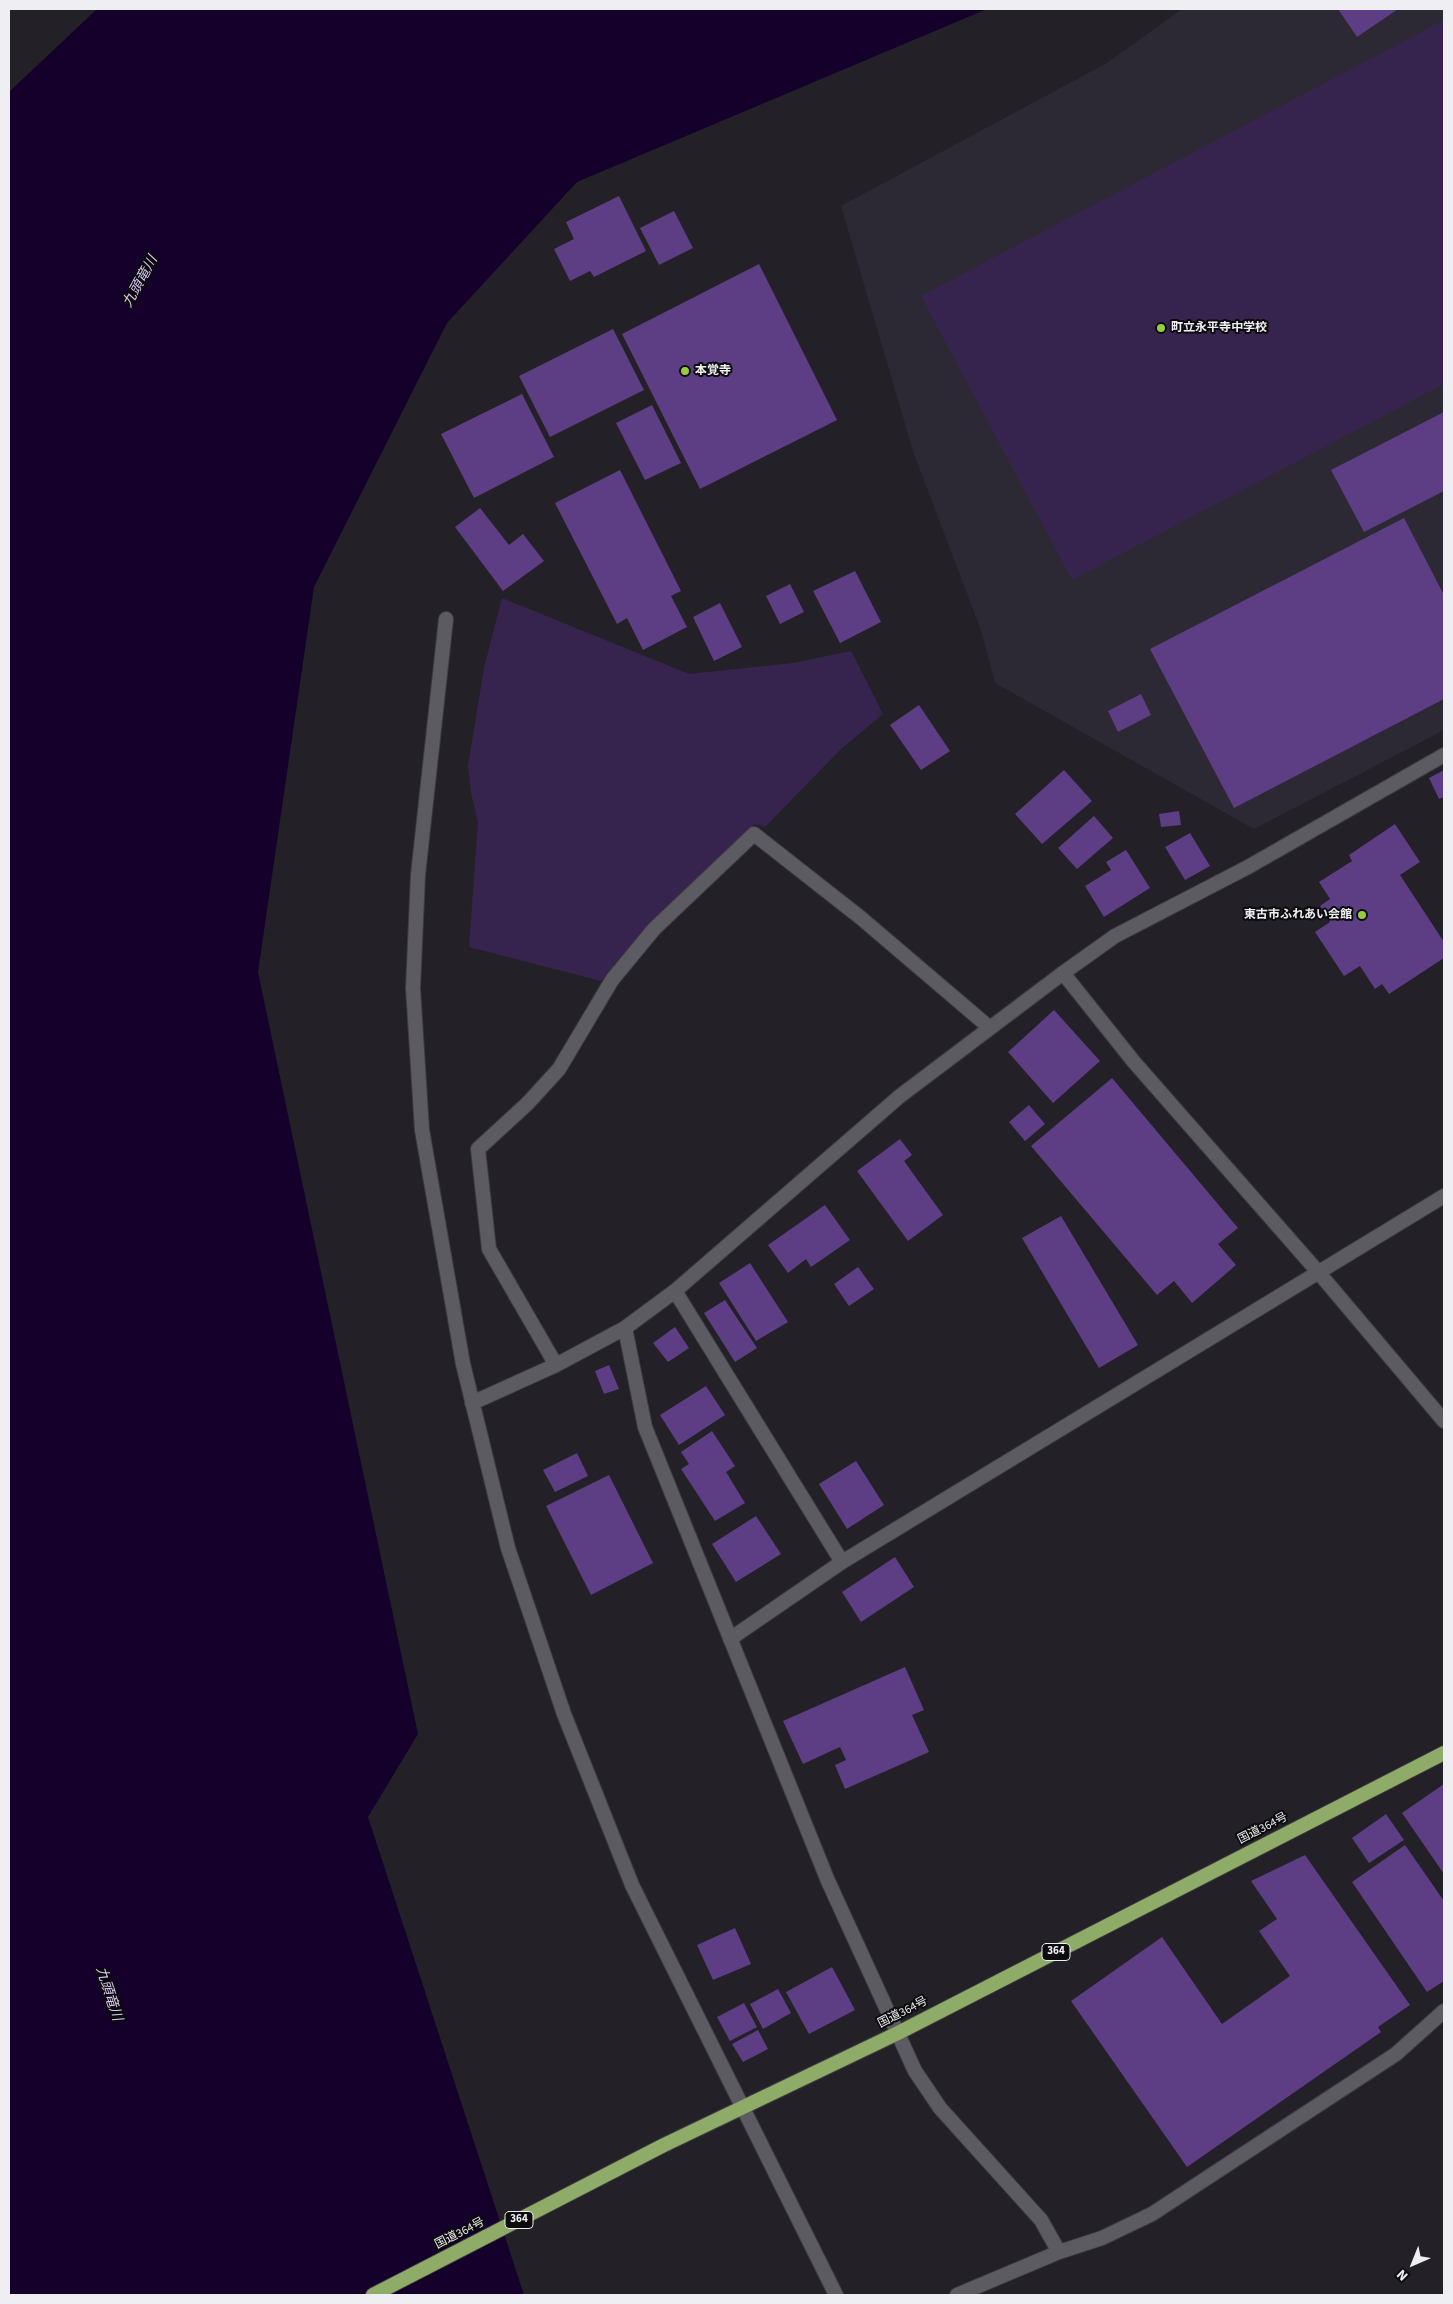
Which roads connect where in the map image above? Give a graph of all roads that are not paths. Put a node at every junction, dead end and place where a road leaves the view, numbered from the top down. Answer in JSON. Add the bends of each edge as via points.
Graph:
{"nodes":[{"id":1,"x":446,"y":619,"type":"dead end"},
{"id":2,"x":1444,"y":755,"type":"edge"},
{"id":3,"x":1063,"y":973,"type":"junction"},
{"id":4,"x":990,"y":1028,"type":"junction"},
{"id":5,"x":1444,"y":1196,"type":"edge"},
{"id":6,"x":1320,"y":1273,"type":"junction"},
{"id":7,"x":675,"y":1291,"type":"junction"},
{"id":8,"x":625,"y":1328,"type":"junction"},
{"id":9,"x":556,"y":1365,"type":"junction"},
{"id":10,"x":472,"y":1404,"type":"junction"},
{"id":11,"x":1444,"y":1421,"type":"edge"},
{"id":12,"x":842,"y":1562,"type":"junction"},
{"id":13,"x":730,"y":1639,"type":"junction"},
{"id":14,"x":1444,"y":1753,"type":"edge"},
{"id":15,"x":1444,"y":2011,"type":"edge"},
{"id":16,"x":898,"y":2032,"type":"junction"},
{"id":17,"x":742,"y":2109,"type":"junction"},
{"id":18,"x":1059,"y":2252,"type":"junction"},
{"id":19,"x":373,"y":2295,"type":"edge"},
{"id":20,"x":836,"y":2295,"type":"edge"},
{"id":21,"x":957,"y":2295,"type":"edge"}],
"edges":[{"from":1,"to":10,"type":"street","via":[[418,875],[413,988],[422,1130]]},
{"from":2,"to":3,"type":"street","via":[[1248,867],[1114,936]]},
{"from":3,"to":4,"type":"street"},
{"from":3,"to":6,"type":"street","via":[[1134,1062]]},
{"from":4,"to":7,"type":"street","via":[[900,1096]]},
{"from":4,"to":9,"type":"street","via":[[861,918],[754,834],[654,929],[612,980],[559,1070],[478,1149],[490,1249]]},
{"from":5,"to":6,"type":"street"},
{"from":6,"to":11,"type":"street"},
{"from":6,"to":12,"type":"street"},
{"from":7,"to":8,"type":"street"},
{"from":7,"to":12,"type":"street"},
{"from":8,"to":9,"type":"street"},
{"from":8,"to":13,"type":"street","via":[[645,1427]]},
{"from":9,"to":10,"type":"street"},
{"from":10,"to":17,"type":"street","via":[[508,1548],[564,1714],[632,1885]]},
{"from":12,"to":13,"type":"street"},
{"from":13,"to":16,"type":"street","via":[[828,1881]]},
{"from":14,"to":16,"type":"highway","name":"国道364号","number":"364"},
{"from":15,"to":18,"type":"street","via":[[1396,2054],[1152,2214],[1102,2238]]},
{"from":16,"to":17,"type":"highway","name":"国道364号","number":"364"},
{"from":16,"to":18,"type":"street","via":[[915,2071],[940,2108],[1041,2220]]},
{"from":17,"to":19,"type":"highway","name":"国道364号","number":"364","via":[[664,2145]]},
{"from":17,"to":20,"type":"street"},
{"from":18,"to":21,"type":"street"}]}
